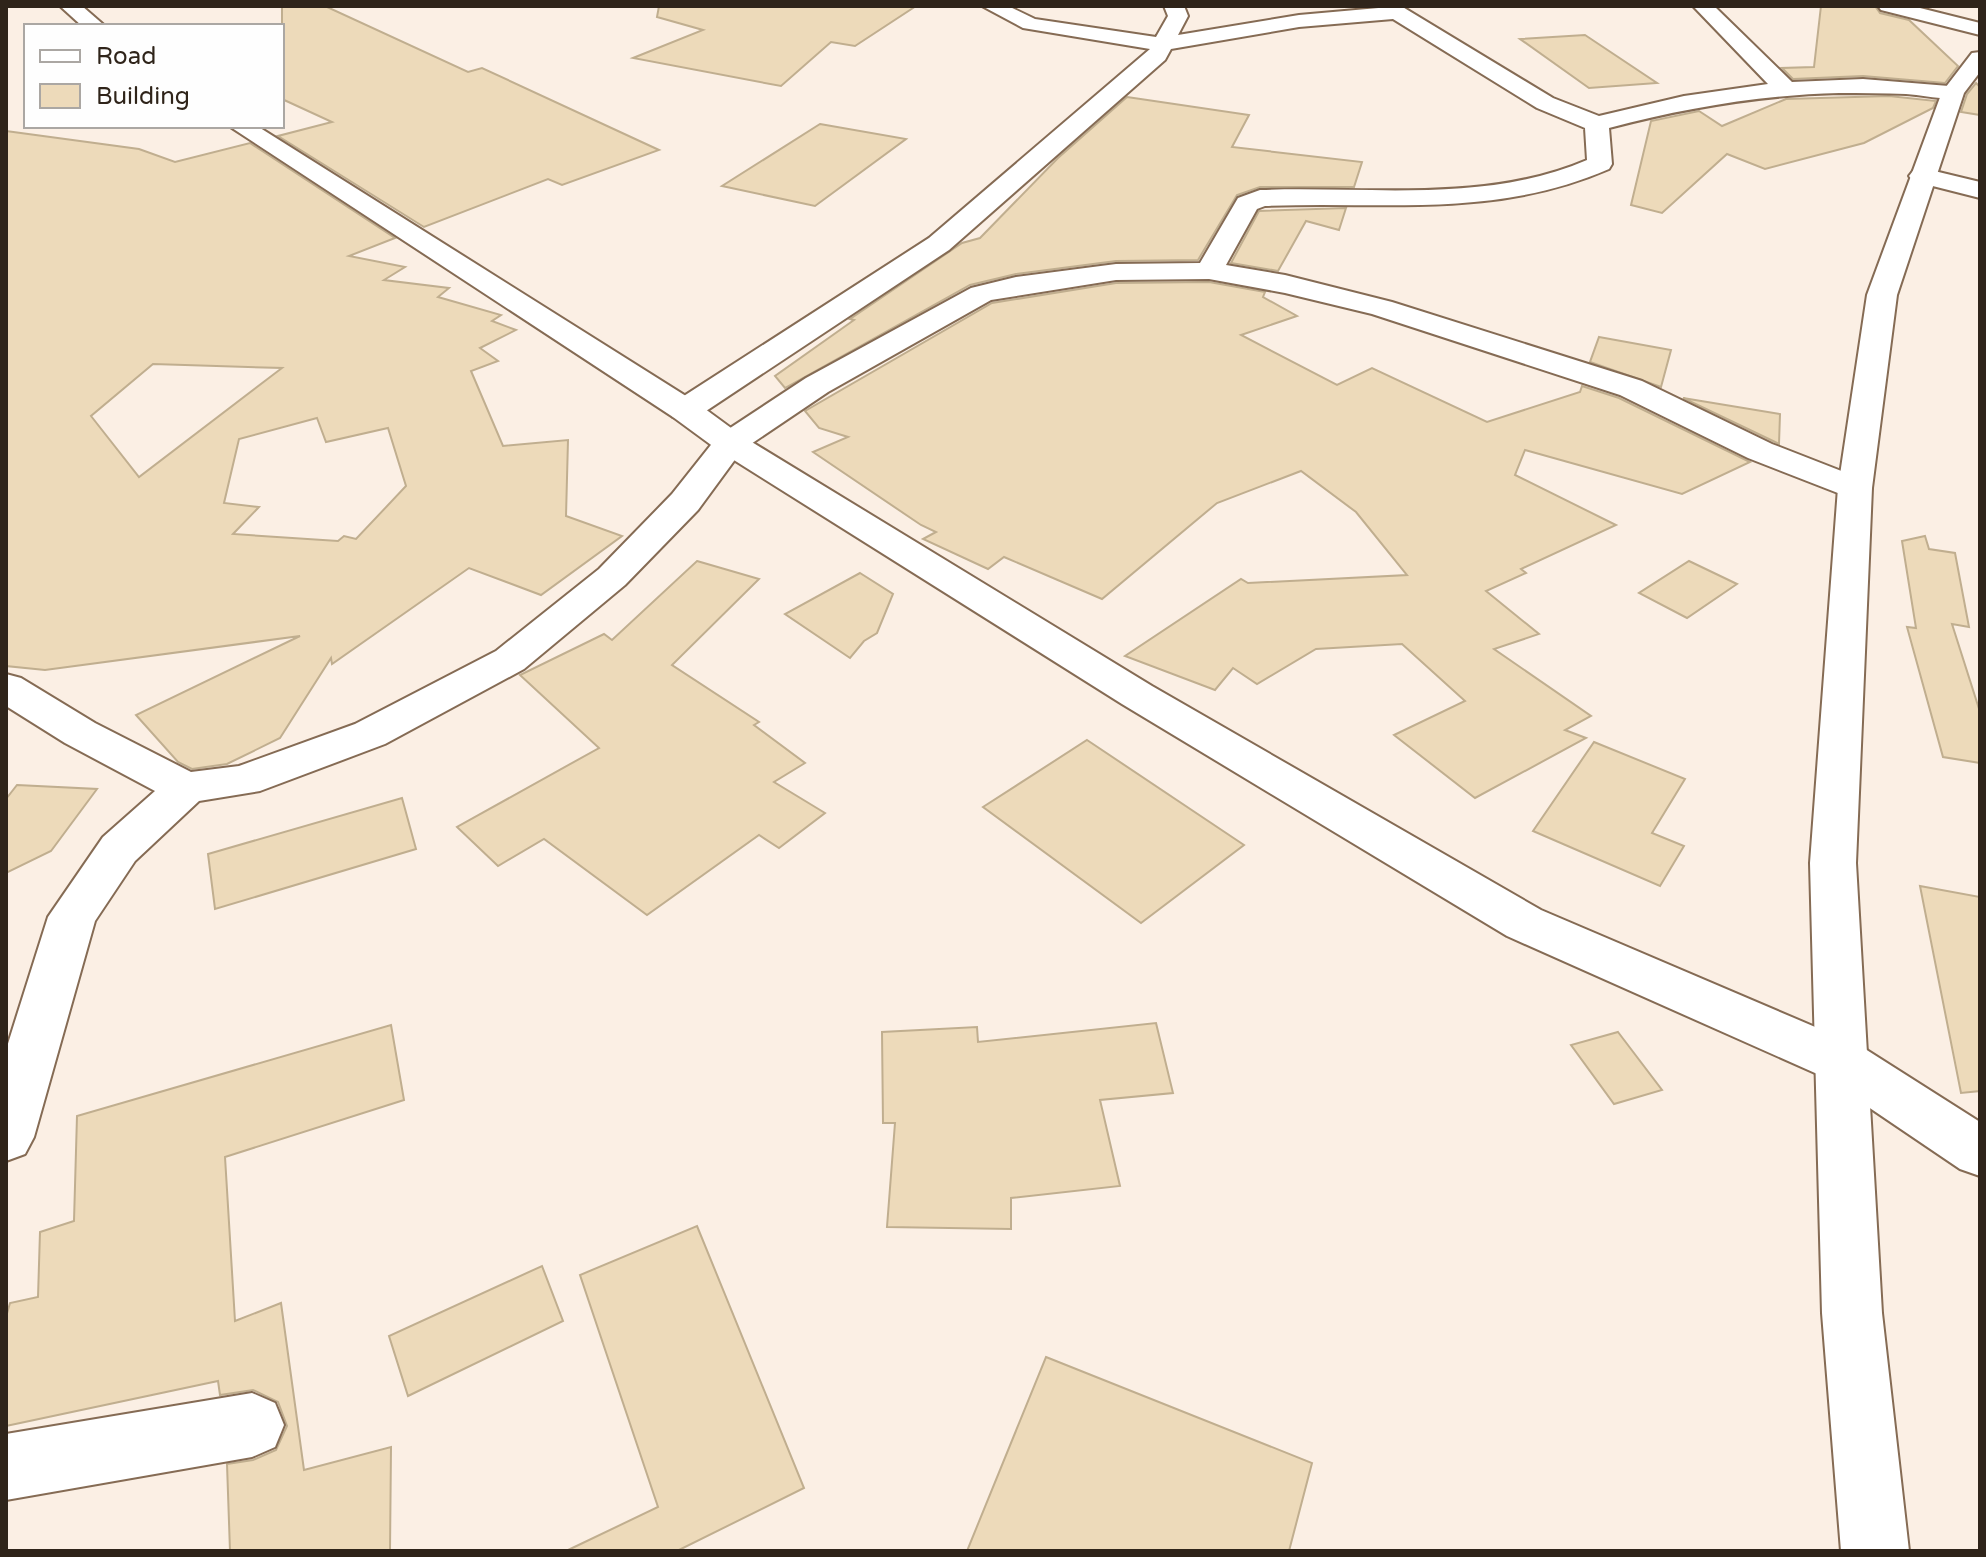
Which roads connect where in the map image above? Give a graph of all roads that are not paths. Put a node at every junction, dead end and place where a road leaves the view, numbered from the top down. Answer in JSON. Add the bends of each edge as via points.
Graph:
{"nodes":[{"id":1,"x":70,"y":6,"type":"edge"},
{"id":2,"x":992,"y":6,"type":"edge"},
{"id":3,"x":1174,"y":6,"type":"edge"},
{"id":4,"x":1703,"y":6,"type":"edge"},
{"id":5,"x":1888,"y":6,"type":"edge"},
{"id":6,"x":1394,"y":9,"type":"edge"},
{"id":7,"x":92,"y":24,"type":"edge"},
{"id":8,"x":1980,"y":29,"type":"edge"},
{"id":9,"x":1161,"y":44,"type":"junction"},
{"id":10,"x":1971,"y":73,"type":"edge"},
{"id":11,"x":1786,"y":89,"type":"junction"},
{"id":12,"x":1597,"y":124,"type":"junction"},
{"id":13,"x":244,"y":128,"type":"edge"},
{"id":14,"x":1922,"y":176,"type":"junction"},
{"id":15,"x":1980,"y":190,"type":"edge"},
{"id":16,"x":1209,"y":271,"type":"junction"},
{"id":17,"x":685,"y":410,"type":"junction"},
{"id":18,"x":730,"y":443,"type":"junction"},
{"id":19,"x":1855,"y":488,"type":"junction"},
{"id":20,"x":6,"y":687,"type":"edge"},
{"id":21,"x":186,"y":788,"type":"junction"},
{"id":22,"x":1843,"y":1062,"type":"junction"},
{"id":23,"x":6,"y":1137,"type":"edge"},
{"id":24,"x":1980,"y":1152,"type":"edge"},
{"id":25,"x":252,"y":1425,"type":"dead end"},
{"id":26,"x":6,"y":1467,"type":"edge"},
{"id":27,"x":1875,"y":1551,"type":"edge"}],
"edges":[{"from":1,"to":7,"type":"street"},
{"from":2,"to":9,"type":"street","via":[[1030,24]]},
{"from":3,"to":9,"type":"street","via":[[1178,16]]},
{"from":4,"to":11,"type":"street"},
{"from":5,"to":8,"type":"street"},
{"from":6,"to":9,"type":"street"},
{"from":6,"to":12,"type":"street","via":[[1545,103]]},
{"from":9,"to":17,"type":"street","via":[[1157,55],[1130,80],[939,244]]},
{"from":10,"to":11,"type":"street"},
{"from":10,"to":14,"type":"street"},
{"from":11,"to":12,"type":"street","via":[[1723,96]]},
{"from":12,"to":16,"type":"street","via":[[1600,164],[1572,180],[1497,195],[1260,198],[1247,204]]},
{"from":13,"to":17,"type":"street"},
{"from":14,"to":15,"type":"street"},
{"from":14,"to":19,"type":"street","via":[[1882,295]]},
{"from":16,"to":18,"type":"street","via":[[1116,272],[981,294],[817,385]]},
{"from":16,"to":19,"type":"street","via":[[1382,308],[1631,388],[1760,451]]},
{"from":17,"to":18,"type":"street"},
{"from":18,"to":21,"type":"street","via":[[685,502],[612,577],[510,660],[370,734],[244,780]]},
{"from":18,"to":22,"type":"street","via":[[1137,695],[1524,923]]},
{"from":19,"to":22,"type":"street","via":[[1833,863]]},
{"from":20,"to":21,"type":"street"},
{"from":21,"to":23,"type":"street","via":[[119,849],[72,917]]},
{"from":22,"to":24,"type":"street"},
{"from":22,"to":27,"type":"street","via":[[1852,1313]]},
{"from":25,"to":26,"type":"street"}]}
